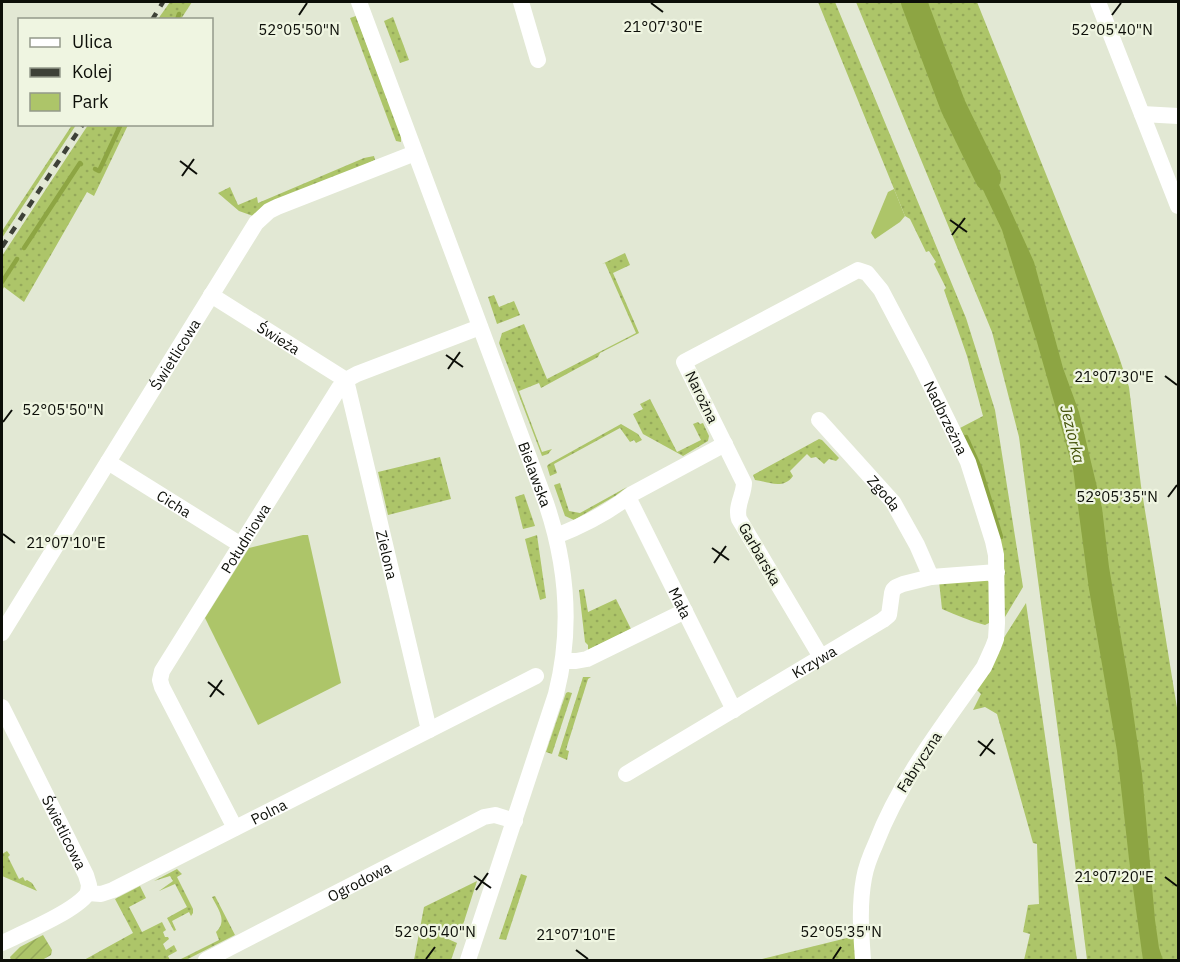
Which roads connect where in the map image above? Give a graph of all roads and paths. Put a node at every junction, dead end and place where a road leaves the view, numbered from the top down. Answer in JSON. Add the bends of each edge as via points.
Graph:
{"nodes":[{"id":1,"x":358,"y":2,"type":"edge"},
{"id":2,"x":521,"y":2,"type":"edge"},
{"id":3,"x":1098,"y":2,"type":"edge"},
{"id":4,"x":538,"y":60,"type":"dead end"},
{"id":5,"x":1142,"y":114,"type":"junction"},
{"id":6,"x":1179,"y":116,"type":"edge"},
{"id":7,"x":415,"y":153,"type":"junction"},
{"id":8,"x":1179,"y":206,"type":"edge"},
{"id":9,"x":867,"y":273,"type":"joint"},
{"id":10,"x":211,"y":296,"type":"junction"},
{"id":11,"x":480,"y":327,"type":"junction"},
{"id":12,"x":346,"y":380,"type":"junction"},
{"id":13,"x":819,"y":420,"type":"dead end"},
{"id":14,"x":725,"y":444,"type":"junction"},
{"id":15,"x":108,"y":462,"type":"junction"},
{"id":16,"x":628,"y":497,"type":"junction"},
{"id":17,"x":556,"y":536,"type":"junction"},
{"id":18,"x":241,"y":545,"type":"junction"},
{"id":19,"x":997,"y":572,"type":"junction"},
{"id":20,"x":931,"y":577,"type":"junction"},
{"id":21,"x":685,"y":611,"type":"junction"},
{"id":22,"x":2,"y":633,"type":"edge"},
{"id":23,"x":822,"y":657,"type":"junction"},
{"id":24,"x":563,"y":661,"type":"junction"},
{"id":25,"x":536,"y":676,"type":"dead end"},
{"id":26,"x":2,"y":707,"type":"edge"},
{"id":27,"x":734,"y":710,"type":"junction"},
{"id":28,"x":429,"y":730,"type":"junction"},
{"id":29,"x":626,"y":774,"type":"dead end"},
{"id":30,"x":515,"y":821,"type":"junction"},
{"id":31,"x":236,"y":828,"type":"junction"},
{"id":32,"x":88,"y":893,"type":"junction"},
{"id":33,"x":2,"y":944,"type":"edge"},
{"id":34,"x":206,"y":960,"type":"edge"},
{"id":35,"x":468,"y":960,"type":"edge"},
{"id":36,"x":863,"y":960,"type":"edge"}],
"edges":[{"from":1,"to":7,"type":"street","name":"Bielawska"},
{"from":2,"to":4,"type":"street"},
{"from":3,"to":5,"type":"street"},
{"from":5,"to":6,"type":"street"},
{"from":5,"to":8,"type":"street"},
{"from":7,"to":10,"type":"street","name":"Świetlicowa","via":[[269,211],[253,227]]},
{"from":7,"to":11,"type":"street","name":"Bielawska"},
{"from":9,"to":14,"type":"street","name":"Narożna","via":[[858,270],[684,362]]},
{"from":9,"to":19,"type":"street","name":"Nadbrzeżna","via":[[881,290],[968,462],[993,541]]},
{"from":10,"to":12,"type":"street","name":"Świeża"},
{"from":10,"to":15,"type":"street","name":"Świetlicowa"},
{"from":11,"to":12,"type":"street"},
{"from":11,"to":17,"type":"street","name":"Bielawska"},
{"from":12,"to":18,"type":"street","name":"Południowa"},
{"from":12,"to":28,"type":"street","name":"Zielona"},
{"from":13,"to":20,"type":"street","name":"Zgoda","via":[[893,502]]},
{"from":14,"to":16,"type":"street"},
{"from":14,"to":23,"type":"street","name":"Garbarska","via":[[744,483],[739,519]]},
{"from":15,"to":18,"type":"street","name":"Cicha"},
{"from":15,"to":22,"type":"street","name":"Świetlicowa"},
{"from":16,"to":17,"type":"street"},
{"from":16,"to":21,"type":"street","name":"Mała"},
{"from":17,"to":24,"type":"street","name":"Bielawska","via":[[565,597]]},
{"from":18,"to":31,"type":"street","name":"Południowa","via":[[160,680]]},
{"from":19,"to":20,"type":"street","name":"Krzywa"},
{"from":19,"to":36,"type":"street","name":"Fabryczna","via":[[996,639],[990,657],[909,775],[871,854],[861,900]]},
{"from":20,"to":23,"type":"street","name":"Krzywa","via":[[896,586],[887,617]]},
{"from":21,"to":24,"type":"street","via":[[587,659]]},
{"from":21,"to":27,"type":"street","name":"Mała"},
{"from":23,"to":27,"type":"street","name":"Krzywa"},
{"from":24,"to":30,"type":"street","name":"Bielawska"},
{"from":25,"to":28,"type":"street","name":"Polna"},
{"from":26,"to":32,"type":"street","name":"Świetlicowa","via":[[86,875]]},
{"from":27,"to":29,"type":"street","name":"Krzywa"},
{"from":28,"to":31,"type":"street","name":"Polna"},
{"from":30,"to":34,"type":"street","name":"Ogrodowa","via":[[495,815],[480,819]]},
{"from":30,"to":35,"type":"street","name":"Bielawska"},
{"from":31,"to":32,"type":"street","name":"Polna","via":[[109,892]]},
{"from":32,"to":33,"type":"street","name":"Polna","via":[[72,908]]}]}
